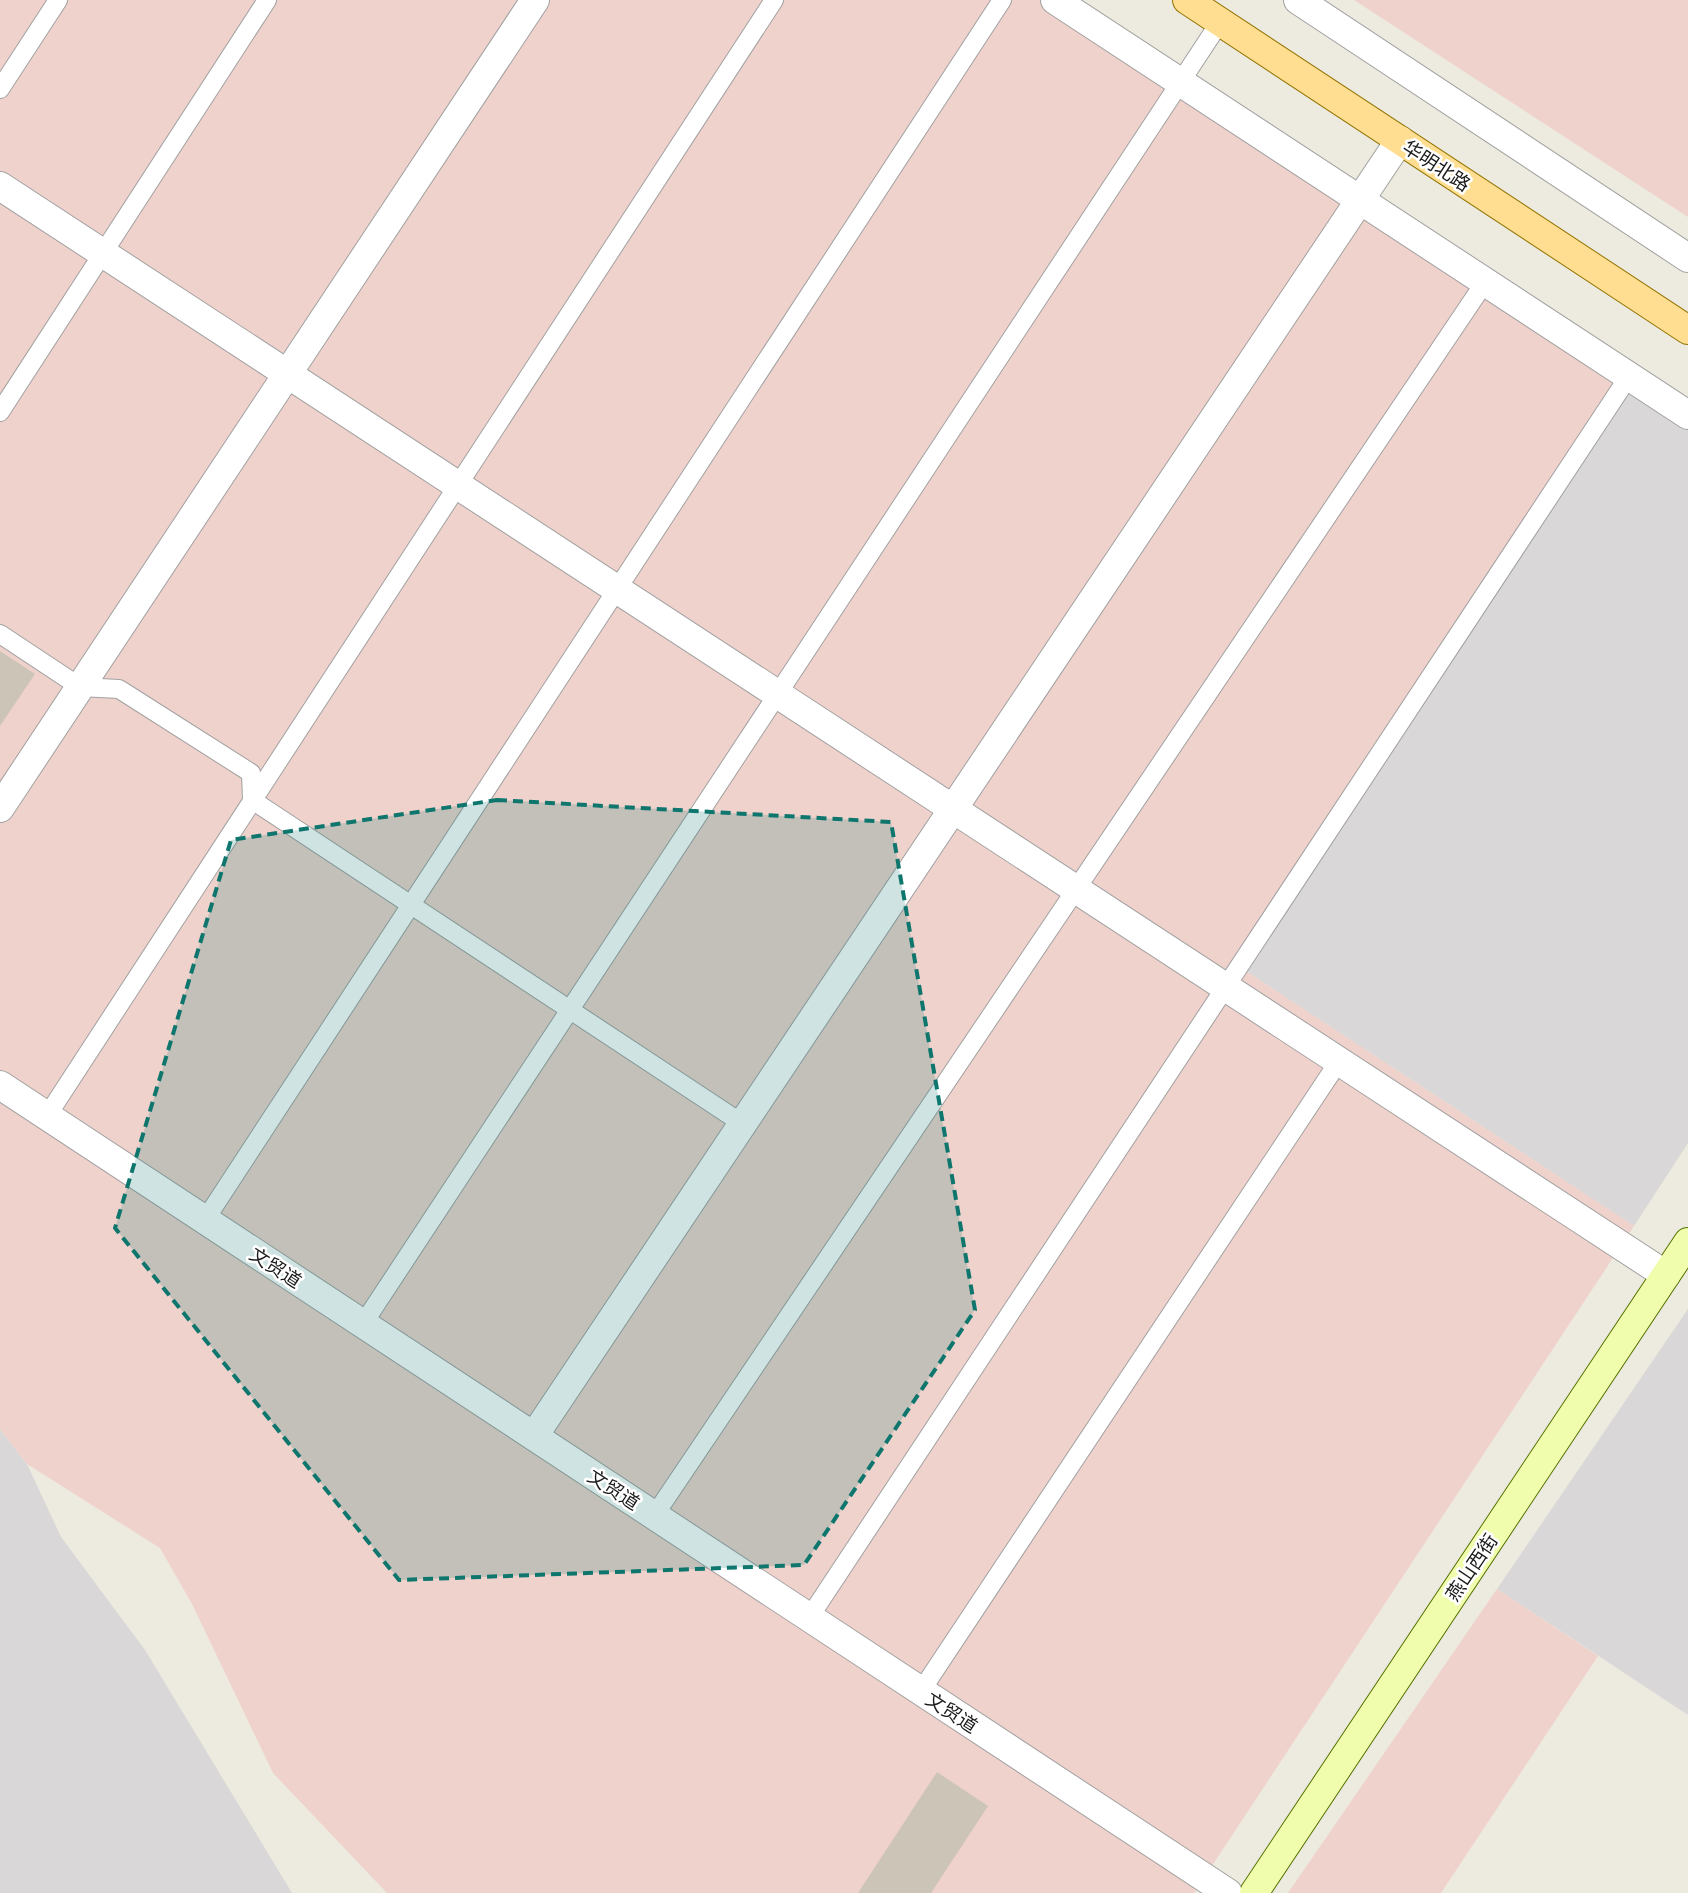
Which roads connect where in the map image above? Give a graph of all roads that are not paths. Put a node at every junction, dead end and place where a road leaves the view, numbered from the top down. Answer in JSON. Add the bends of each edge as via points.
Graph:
{"nodes":[{"id":1,"x":58,"y":0,"type":"edge"},
{"id":2,"x":267,"y":0,"type":"edge"},
{"id":3,"x":535,"y":0,"type":"edge"},
{"id":4,"x":774,"y":0,"type":"edge"},
{"id":5,"x":1002,"y":0,"type":"edge"},
{"id":6,"x":1055,"y":0,"type":"edge"},
{"id":7,"x":1187,"y":0,"type":"edge"},
{"id":8,"x":1298,"y":0,"type":"edge"},
{"id":9,"x":1220,"y":22,"type":"junction"},
{"id":10,"x":1180,"y":82,"type":"junction"},
{"id":11,"x":0,"y":89,"type":"edge"},
{"id":12,"x":1400,"y":140,"type":"junction"},
{"id":13,"x":0,"y":186,"type":"edge"},
{"id":14,"x":1360,"y":200,"type":"junction"},
{"id":15,"x":103,"y":253,"type":"junction"},
{"id":16,"x":1688,"y":258,"type":"edge"},
{"id":17,"x":1486,"y":282,"type":"junction"},
{"id":18,"x":1688,"y":330,"type":"edge"},
{"id":19,"x":287,"y":373,"type":"junction"},
{"id":20,"x":1629,"y":376,"type":"junction"},
{"id":21,"x":0,"y":412,"type":"edge"},
{"id":22,"x":1688,"y":415,"type":"edge"},
{"id":23,"x":458,"y":485,"type":"junction"},
{"id":24,"x":618,"y":589,"type":"junction"},
{"id":25,"x":0,"y":634,"type":"edge"},
{"id":26,"x":80,"y":686,"type":"junction"},
{"id":27,"x":778,"y":694,"type":"junction"},
{"id":28,"x":252,"y":800,"type":"junction"},
{"id":29,"x":0,"y":808,"type":"edge"},
{"id":30,"x":953,"y":808,"type":"junction"},
{"id":31,"x":1076,"y":889,"type":"junction"},
{"id":32,"x":411,"y":905,"type":"junction"},
{"id":33,"x":1226,"y":987,"type":"junction"},
{"id":34,"x":570,"y":1010,"type":"junction"},
{"id":35,"x":1339,"y":1061,"type":"junction"},
{"id":36,"x":0,"y":1085,"type":"edge"},
{"id":37,"x":47,"y":1116,"type":"junction"},
{"id":38,"x":742,"y":1124,"type":"junction"},
{"id":39,"x":205,"y":1220,"type":"junction"},
{"id":40,"x":1688,"y":1242,"type":"edge"},
{"id":41,"x":1666,"y":1275,"type":"junction"},
{"id":42,"x":363,"y":1324,"type":"junction"},
{"id":43,"x":534,"y":1436,"type":"junction"},
{"id":44,"x":654,"y":1516,"type":"junction"},
{"id":45,"x":809,"y":1618,"type":"junction"},
{"id":46,"x":921,"y":1691,"type":"junction"},
{"id":47,"x":1228,"y":1893,"type":"edge"},
{"id":48,"x":1254,"y":1893,"type":"edge"}],
"edges":[{"from":1,"to":11,"type":"lane"},
{"from":2,"to":15,"type":"lane"},
{"from":3,"to":19,"type":"street"},
{"from":4,"to":23,"type":"lane"},
{"from":5,"to":24,"type":"lane"},
{"from":6,"to":10,"type":"street"},
{"from":7,"to":9,"type":"main road","name":"华明北路"},
{"from":8,"to":16,"type":"street"},
{"from":9,"to":10,"type":"lane"},
{"from":9,"to":12,"type":"main road","name":"华明北路"},
{"from":10,"to":14,"type":"street"},
{"from":10,"to":27,"type":"lane"},
{"from":12,"to":14,"type":"street"},
{"from":12,"to":18,"type":"main road","name":"华明北路"},
{"from":13,"to":15,"type":"street"},
{"from":14,"to":17,"type":"street"},
{"from":14,"to":30,"type":"street"},
{"from":15,"to":19,"type":"street"},
{"from":15,"to":21,"type":"lane"},
{"from":17,"to":20,"type":"street"},
{"from":17,"to":31,"type":"lane"},
{"from":19,"to":23,"type":"street"},
{"from":19,"to":26,"type":"street"},
{"from":20,"to":22,"type":"street"},
{"from":20,"to":33,"type":"lane"},
{"from":23,"to":24,"type":"street"},
{"from":23,"to":28,"type":"lane"},
{"from":24,"to":27,"type":"street"},
{"from":24,"to":32,"type":"lane"},
{"from":25,"to":26,"type":"lane"},
{"from":26,"to":28,"type":"lane","via":[[119,689],[251,773]]},
{"from":26,"to":29,"type":"street"},
{"from":27,"to":30,"type":"street"},
{"from":27,"to":34,"type":"lane"},
{"from":28,"to":32,"type":"lane"},
{"from":28,"to":37,"type":"lane"},
{"from":30,"to":31,"type":"street"},
{"from":30,"to":38,"type":"street"},
{"from":31,"to":33,"type":"street"},
{"from":31,"to":44,"type":"lane"},
{"from":32,"to":34,"type":"lane"},
{"from":32,"to":39,"type":"lane"},
{"from":33,"to":35,"type":"street"},
{"from":33,"to":45,"type":"lane"},
{"from":34,"to":38,"type":"lane"},
{"from":34,"to":42,"type":"lane"},
{"from":35,"to":41,"type":"street"},
{"from":35,"to":46,"type":"lane"},
{"from":36,"to":37,"type":"street","name":"文贸道"},
{"from":37,"to":39,"type":"street","name":"文贸道"},
{"from":38,"to":43,"type":"street"},
{"from":39,"to":42,"type":"street","name":"文贸道"},
{"from":40,"to":41,"type":"street","name":"燕山西街"},
{"from":41,"to":48,"type":"street","name":"燕山西街"},
{"from":42,"to":43,"type":"street","name":"文贸道"},
{"from":43,"to":44,"type":"street","name":"文贸道"},
{"from":44,"to":45,"type":"street","name":"文贸道"},
{"from":45,"to":46,"type":"street","name":"文贸道"},
{"from":46,"to":47,"type":"street","name":"文贸道"}]}
